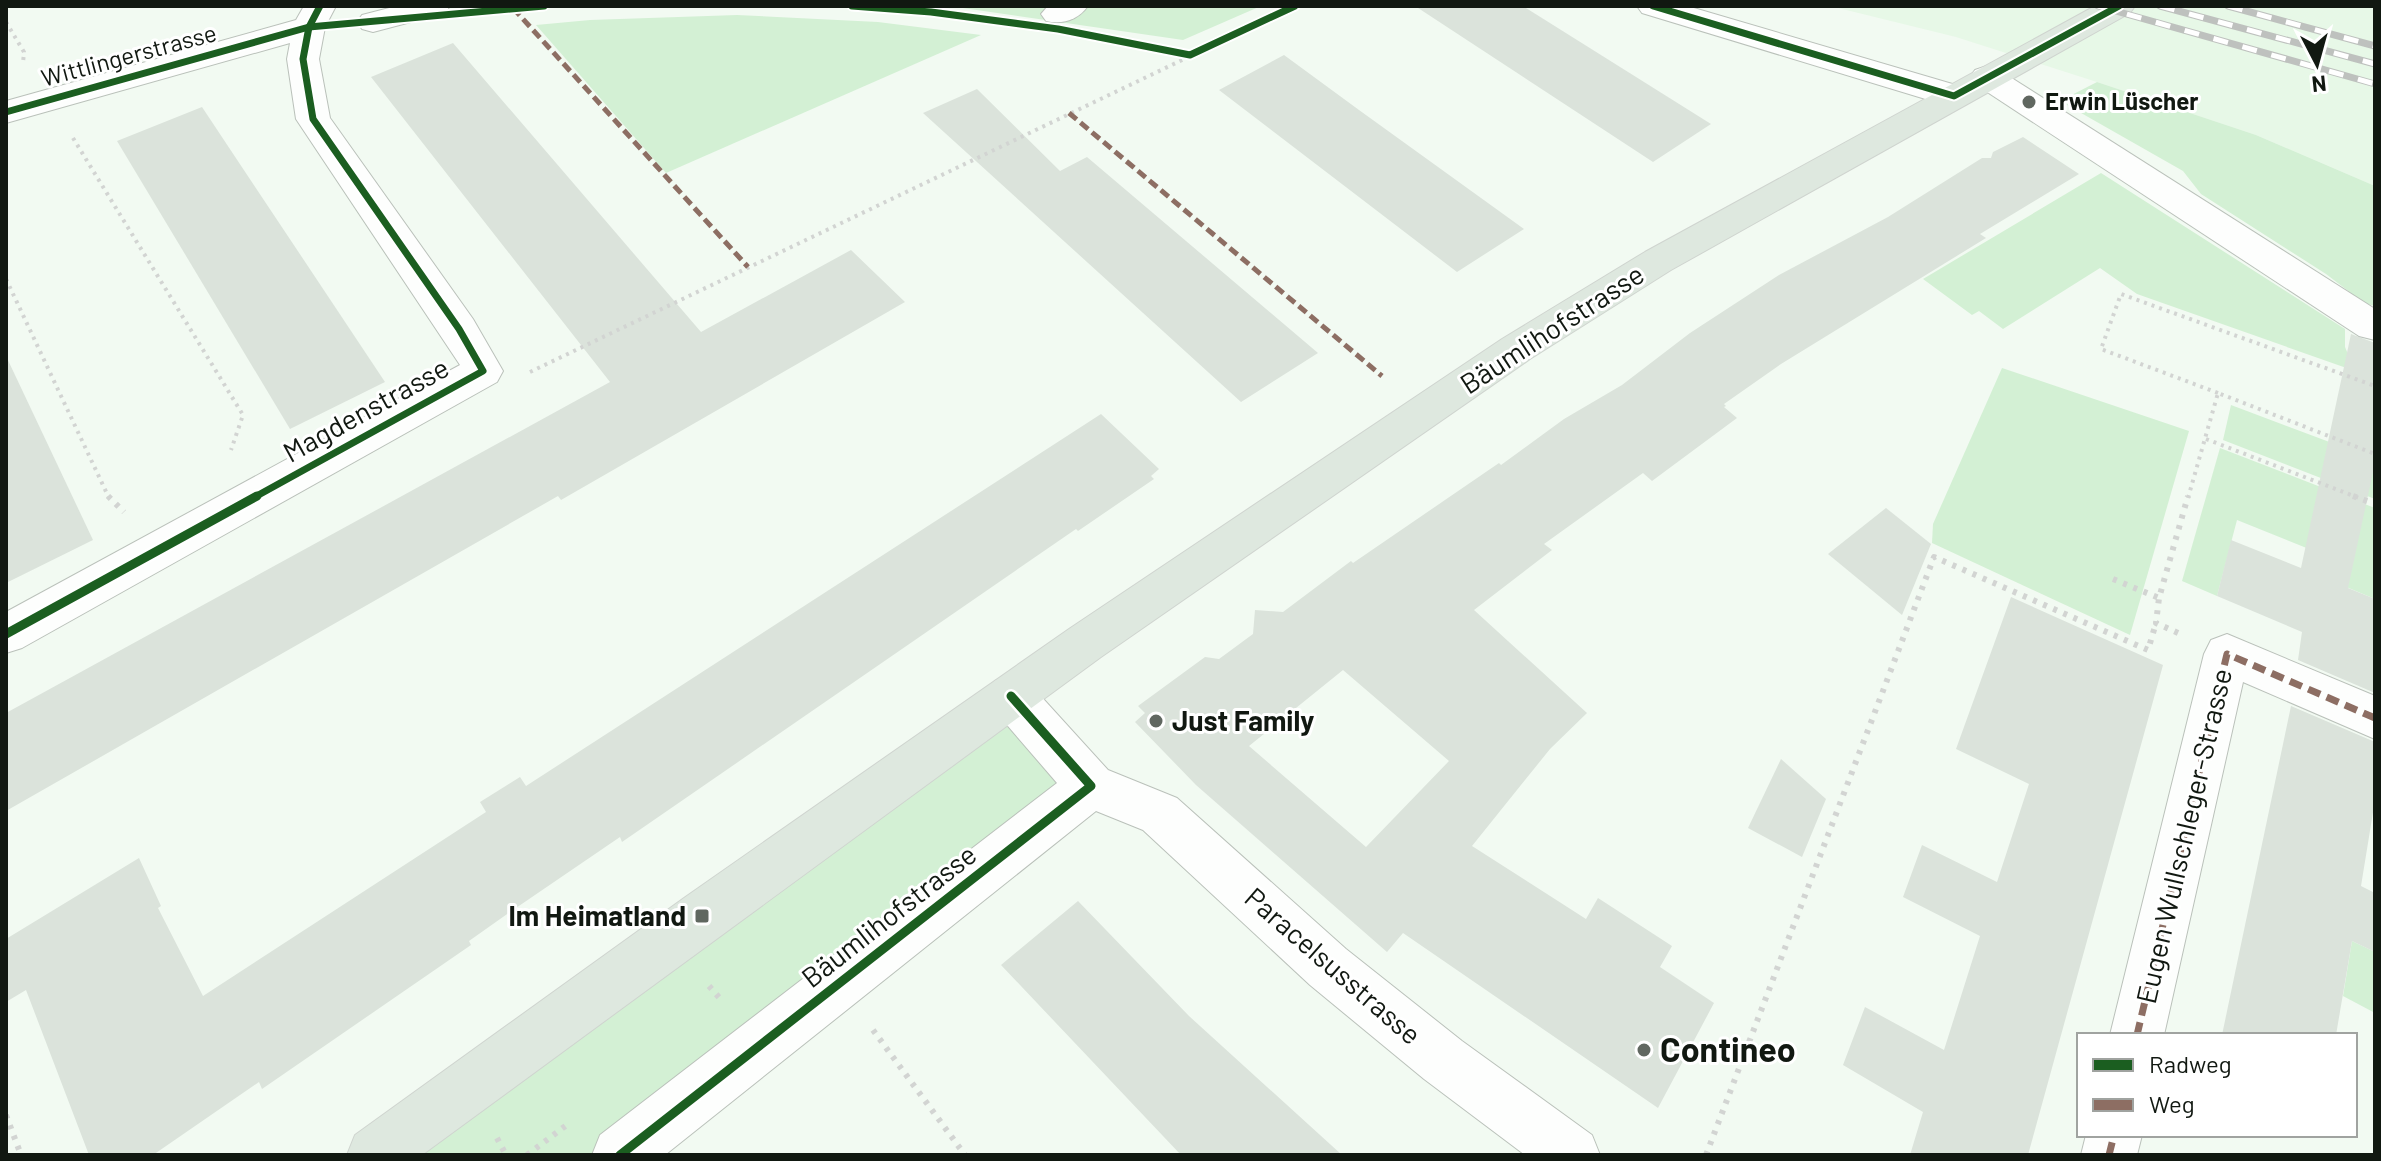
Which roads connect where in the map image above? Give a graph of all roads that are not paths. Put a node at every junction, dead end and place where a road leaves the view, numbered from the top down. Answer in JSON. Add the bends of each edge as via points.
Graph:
{"nodes":[{"id":1,"x":434,"y":6,"type":"edge"},
{"id":2,"x":1653,"y":6,"type":"edge"},
{"id":3,"x":2119,"y":6,"type":"edge"},
{"id":4,"x":314,"y":17,"type":"edge"},
{"id":5,"x":373,"y":22,"type":"dead end"},
{"id":6,"x":1971,"y":86,"type":"junction"},
{"id":7,"x":13,"y":109,"type":"edge"},
{"id":8,"x":2374,"y":338,"type":"edge"},
{"id":9,"x":6,"y":634,"type":"edge"},
{"id":10,"x":1011,"y":696,"type":"junction"},
{"id":11,"x":2375,"y":718,"type":"edge"},
{"id":12,"x":1091,"y":786,"type":"junction"},
{"id":13,"x":2137,"y":1033,"type":"edge"},
{"id":14,"x":375,"y":1155,"type":"edge"},
{"id":15,"x":620,"y":1155,"type":"edge"},
{"id":16,"x":1572,"y":1155,"type":"edge"}],
"edges":[{"from":1,"to":5,"type":"street"},
{"from":2,"to":6,"type":"street"},
{"from":3,"to":6,"type":"main road","name":"Bäumlihofstrasse"},
{"from":4,"to":7,"type":"street","name":"Wittlingerstrasse"},
{"from":4,"to":9,"type":"street","name":"Magdenstrasse","via":[[303,59],[313,119],[483,371]]},
{"from":6,"to":8,"type":"street"},
{"from":6,"to":10,"type":"main road","name":"Bäumlihofstrasse","via":[[1658,261],[1516,349]]},
{"from":10,"to":12,"type":"street"},
{"from":10,"to":14,"type":"main road","name":"Bäumlihofstrasse"},
{"from":11,"to":13,"type":"street","name":"Eugen Wullschleger-Strasse","via":[[2227,654]]},
{"from":12,"to":15,"type":"street","name":"Bäumlihofstrasse"},
{"from":12,"to":16,"type":"street","name":"Paracelsusstrasse","via":[[1160,814],[1328,967]]}]}
